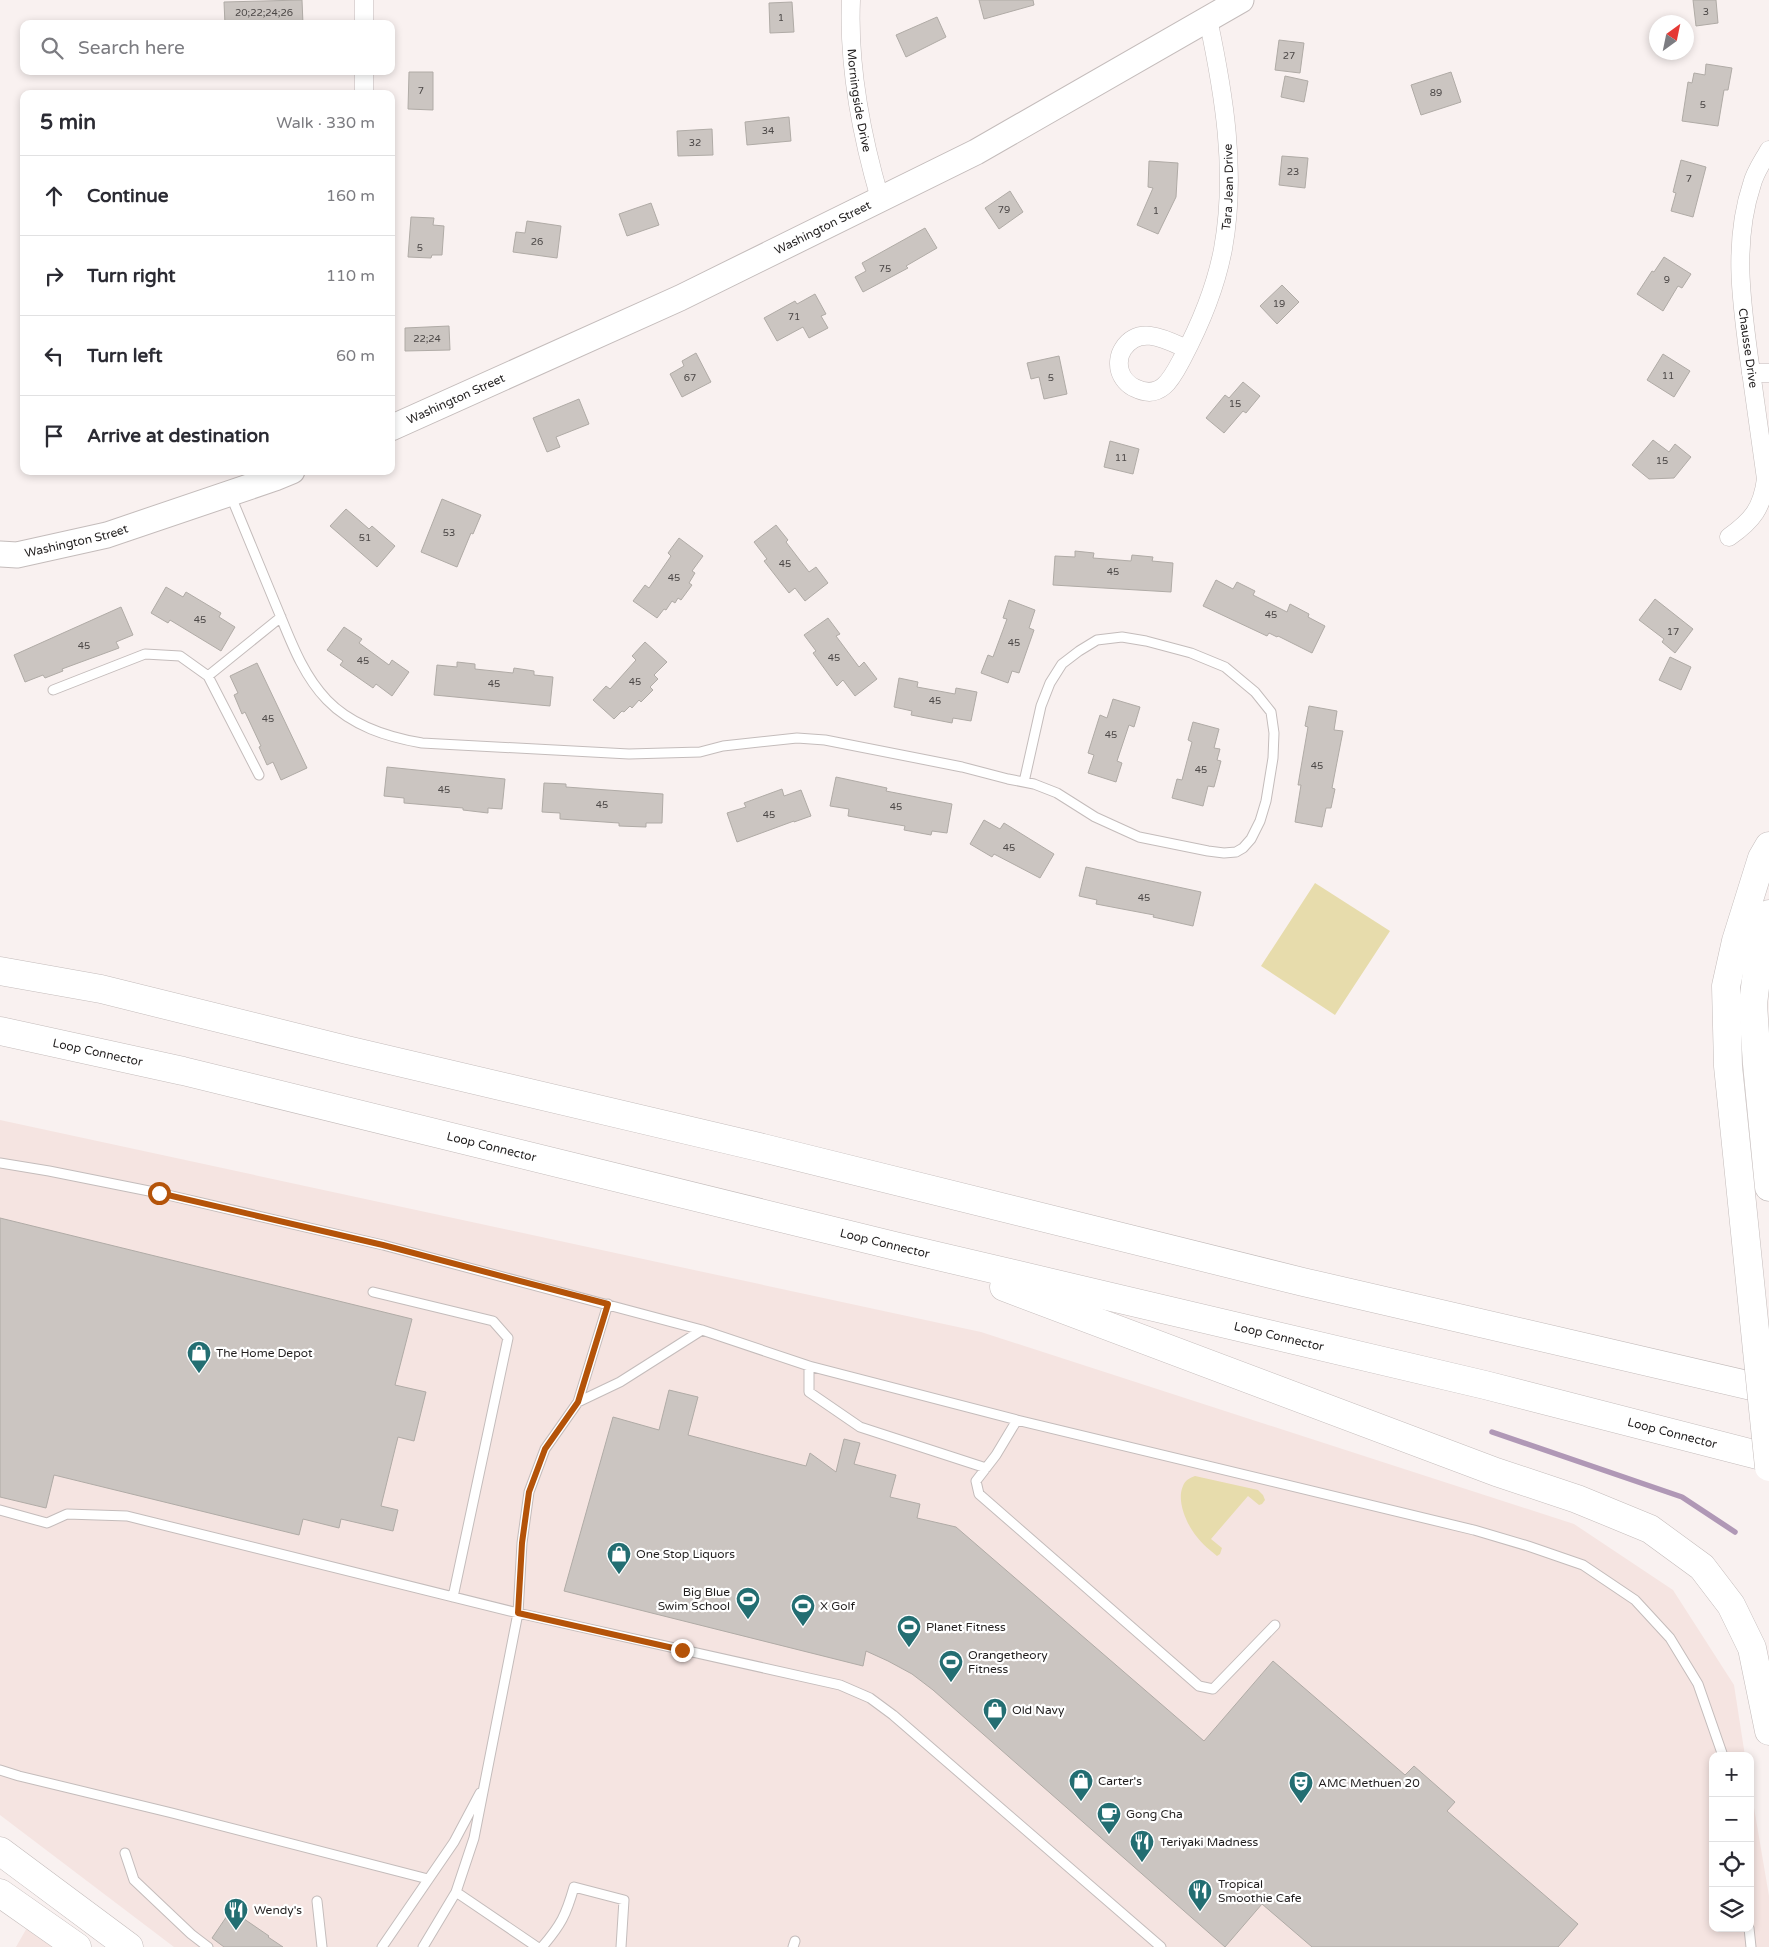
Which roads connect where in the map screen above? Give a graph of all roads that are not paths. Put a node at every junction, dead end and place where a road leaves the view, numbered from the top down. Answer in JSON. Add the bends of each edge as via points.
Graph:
{"nodes":[{"id":1,"x":364,"y":0,"type":"edge"},
{"id":2,"x":851,"y":0,"type":"edge"},
{"id":3,"x":1241,"y":0,"type":"edge"},
{"id":4,"x":1208,"y":19,"type":"junction"},
{"id":5,"x":364,"y":20,"type":"edge"},
{"id":6,"x":364,"y":75,"type":"edge"},
{"id":7,"x":364,"y":90,"type":"edge"},
{"id":8,"x":1769,"y":150,"type":"edge"},
{"id":9,"x":880,"y":199,"type":"junction"},
{"id":10,"x":1187,"y":349,"type":"dead end"},
{"id":11,"x":1760,"y":373,"type":"edge"},
{"id":12,"x":395,"y":426,"type":"edge"},
{"id":13,"x":281,"y":475,"type":"edge"},
{"id":14,"x":230,"y":494,"type":"junction"},
{"id":15,"x":1729,"y":537,"type":"dead end"},
{"id":16,"x":0,"y":554,"type":"edge"},
{"id":17,"x":281,"y":617,"type":"junction"},
{"id":18,"x":208,"y":676,"type":"junction"},
{"id":19,"x":53,"y":690,"type":"dead end"},
{"id":20,"x":260,"y":775,"type":"dead end"},
{"id":21,"x":1024,"y":782,"type":"junction"},
{"id":22,"x":1769,"y":846,"type":"edge"},
{"id":23,"x":1769,"y":914,"type":"edge"},
{"id":24,"x":0,"y":971,"type":"edge"},
{"id":25,"x":0,"y":1032,"type":"edge"},
{"id":26,"x":0,"y":1163,"type":"edge"},
{"id":27,"x":1769,"y":1187,"type":"edge"},
{"id":28,"x":895,"y":1246,"type":"junction"},
{"id":29,"x":373,"y":1292,"type":"dead end"},
{"id":30,"x":608,"y":1304,"type":"junction"},
{"id":31,"x":702,"y":1330,"type":"junction"},
{"id":32,"x":809,"y":1366,"type":"junction"},
{"id":33,"x":1769,"y":1390,"type":"edge"},
{"id":34,"x":578,"y":1402,"type":"junction"},
{"id":35,"x":1017,"y":1420,"type":"junction"},
{"id":36,"x":1769,"y":1458,"type":"edge"},
{"id":37,"x":1769,"y":1467,"type":"edge"},
{"id":38,"x":986,"y":1468,"type":"junction"},
{"id":39,"x":0,"y":1510,"type":"edge"},
{"id":40,"x":453,"y":1597,"type":"junction"},
{"id":41,"x":518,"y":1613,"type":"junction"},
{"id":42,"x":1275,"y":1624,"type":"dead end"},
{"id":43,"x":1769,"y":1731,"type":"edge"},
{"id":44,"x":1722,"y":1752,"type":"edge"},
{"id":45,"x":0,"y":1770,"type":"edge"},
{"id":46,"x":485,"y":1784,"type":"junction"},
{"id":47,"x":0,"y":1851,"type":"edge"},
{"id":48,"x":125,"y":1853,"type":"dead end"},
{"id":49,"x":428,"y":1880,"type":"junction"},
{"id":50,"x":456,"y":1892,"type":"junction"},
{"id":51,"x":0,"y":1893,"type":"edge"},
{"id":52,"x":317,"y":1901,"type":"dead end"},
{"id":53,"x":1750,"y":1932,"type":"edge"},
{"id":54,"x":68,"y":1944,"type":"edge"},
{"id":55,"x":130,"y":1947,"type":"edge"},
{"id":56,"x":208,"y":1947,"type":"edge"},
{"id":57,"x":322,"y":1947,"type":"edge"},
{"id":58,"x":382,"y":1947,"type":"edge"},
{"id":59,"x":423,"y":1947,"type":"edge"},
{"id":60,"x":537,"y":1947,"type":"edge"},
{"id":61,"x":542,"y":1947,"type":"edge"},
{"id":62,"x":621,"y":1947,"type":"edge"},
{"id":63,"x":1161,"y":1947,"type":"edge"},
{"id":64,"x":1752,"y":1947,"type":"edge"}],
"edges":[{"from":1,"to":5,"type":"street"},
{"from":2,"to":9,"type":"street","name":"Morningside Drive","via":[[858,112]]},
{"from":3,"to":4,"type":"street","name":"Washington Street"},
{"from":4,"to":9,"type":"street","name":"Washington Street","via":[[976,152]]},
{"from":4,"to":10,"type":"street","name":"Tara Jean Drive","via":[[1225,109],[1229,163],[1227,220],[1216,276]]},
{"from":6,"to":7,"type":"street"},
{"from":8,"to":11,"type":"street","name":"Chausse Drive","via":[[1752,182],[1740,245],[1741,291]]},
{"from":9,"to":12,"type":"street","name":"Washington Street","via":[[680,298]]},
{"from":11,"to":15,"type":"street","name":"Chausse Drive","via":[[1766,479],[1764,496],[1745,526]]},
{"from":13,"to":14,"type":"street","name":"Washington Street"},
{"from":14,"to":16,"type":"street","name":"Washington Street","via":[[108,536],[17,554]]},
{"from":14,"to":17,"type":"lane"},
{"from":17,"to":18,"type":"lane"},
{"from":17,"to":21,"type":"lane","via":[[302,665],[326,699],[361,725],[403,740],[422,744],[629,754],[700,752],[723,746],[797,738],[825,740]]},
{"from":18,"to":19,"type":"lane","via":[[180,656],[145,654]]},
{"from":18,"to":20,"type":"lane"},
{"from":21,"to":21,"type":"lane","via":[[1057,793],[1139,837],[1208,851],[1236,852],[1251,839],[1266,801],[1273,758],[1271,712],[1255,692],[1225,667],[1146,640],[1122,637],[1097,640],[1062,664],[1050,683],[1041,706]]},
{"from":22,"to":37,"type":"main road","bridge":true,"via":[[1762,858],[1736,941],[1726,986],[1728,1066]]},
{"from":23,"to":27,"type":"main road","via":[[1759,955],[1753,1004]]},
{"from":24,"to":33,"type":"main road","via":[[101,989],[1303,1282]]},
{"from":25,"to":28,"type":"main road","name":"Loop Connector","via":[[183,1071]]},
{"from":26,"to":30,"type":"lane","via":[[159,1193],[374,1243]]},
{"from":28,"to":36,"type":"main road","name":"Loop Connector","via":[[1485,1385]]},
{"from":28,"to":43,"type":"main road","via":[[1650,1529],[1702,1567],[1731,1605],[1752,1648]]},
{"from":29,"to":40,"type":"lane","via":[[493,1321],[508,1338]]},
{"from":30,"to":31,"type":"lane"},
{"from":30,"to":34,"type":"lane"},
{"from":31,"to":32,"type":"lane"},
{"from":31,"to":34,"type":"lane","via":[[620,1382]]},
{"from":32,"to":35,"type":"lane"},
{"from":32,"to":38,"type":"lane","via":[[809,1392],[860,1427]]},
{"from":34,"to":41,"type":"lane","via":[[545,1449],[529,1492]]},
{"from":35,"to":38,"type":"lane"},
{"from":35,"to":44,"type":"lane","via":[[1474,1530],[1583,1565],[1635,1600],[1670,1638],[1698,1684]]},
{"from":38,"to":42,"type":"lane","via":[[976,1481],[979,1494],[1199,1686],[1213,1689]]},
{"from":39,"to":40,"type":"lane","via":[[47,1523],[67,1514],[127,1516]]},
{"from":40,"to":41,"type":"lane"},
{"from":41,"to":46,"type":"lane"},
{"from":41,"to":63,"type":"lane","via":[[840,1685],[870,1698]]},
{"from":45,"to":49,"type":"lane"},
{"from":46,"to":49,"type":"lane","via":[[454,1842]]},
{"from":46,"to":50,"type":"lane","via":[[474,1838]]},
{"from":47,"to":55,"type":"main road"},
{"from":48,"to":56,"type":"lane","via":[[134,1880]]},
{"from":49,"to":58,"type":"lane"},
{"from":50,"to":59,"type":"lane"},
{"from":50,"to":60,"type":"lane"},
{"from":51,"to":54,"type":"main road"},
{"from":52,"to":57,"type":"lane"},
{"from":53,"to":64,"type":"lane"},
{"from":61,"to":62,"type":"lane","via":[[565,1917],[574,1887],[624,1900]]}]}
